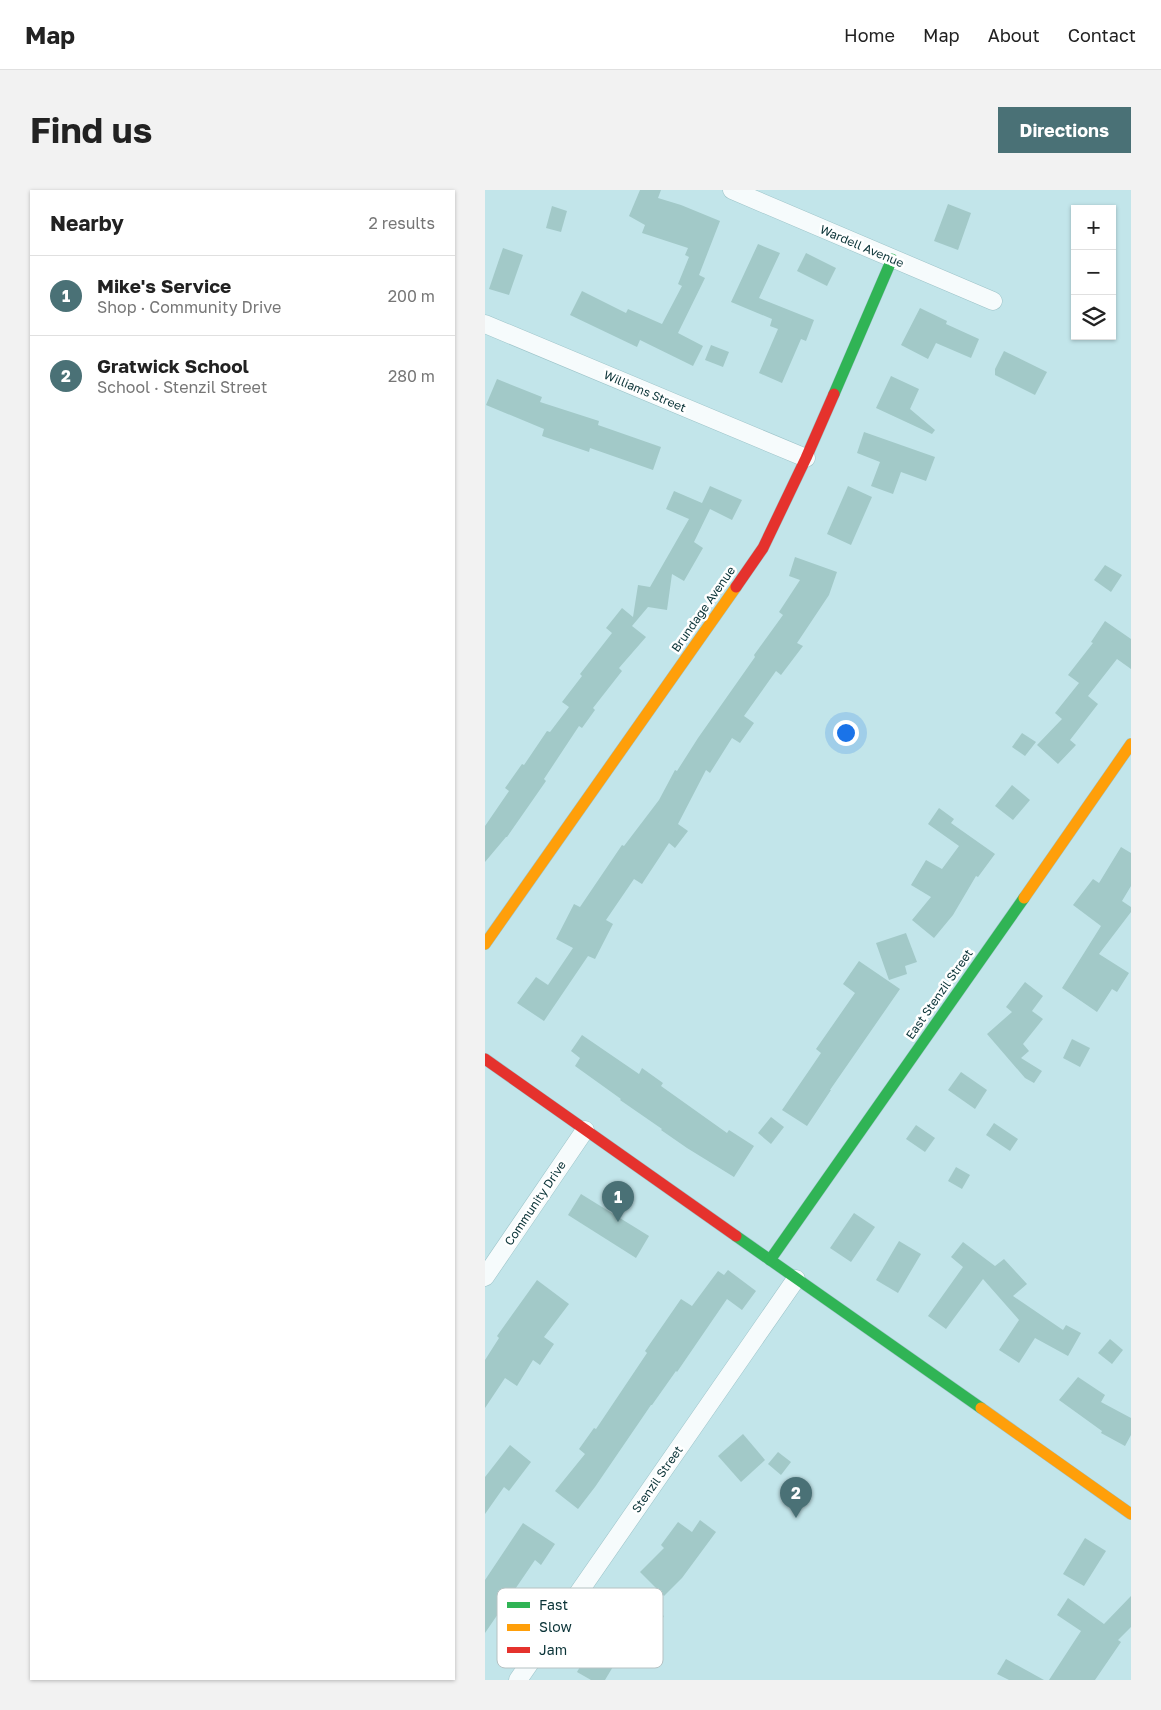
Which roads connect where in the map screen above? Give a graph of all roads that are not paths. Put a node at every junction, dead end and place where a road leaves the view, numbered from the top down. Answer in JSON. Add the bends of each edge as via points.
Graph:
{"nodes":[{"id":1,"x":732,"y":190,"type":"edge"},
{"id":2,"x":892,"y":259,"type":"junction"},
{"id":3,"x":993,"y":301,"type":"dead end"},
{"id":4,"x":485,"y":324,"type":"edge"},
{"id":5,"x":806,"y":458,"type":"junction"},
{"id":6,"x":1131,"y":744,"type":"edge"},
{"id":7,"x":485,"y":944,"type":"edge"},
{"id":8,"x":485,"y":1060,"type":"edge"},
{"id":9,"x":585,"y":1130,"type":"junction"},
{"id":10,"x":770,"y":1260,"type":"junction"},
{"id":11,"x":485,"y":1277,"type":"edge"},
{"id":12,"x":796,"y":1279,"type":"junction"},
{"id":13,"x":1129,"y":1508,"type":"edge"},
{"id":14,"x":582,"y":1588,"type":"edge"},
{"id":15,"x":526,"y":1668,"type":"edge"},
{"id":16,"x":518,"y":1680,"type":"edge"}],
"edges":[{"from":1,"to":2,"type":"street","name":"Wardell Avenue"},
{"from":2,"to":3,"type":"street","name":"Wardell Avenue"},
{"from":2,"to":5,"type":"street","name":"Brundage Avenue"},
{"from":4,"to":5,"type":"street","name":"Williams Street"},
{"from":5,"to":7,"type":"street","name":"Brundage Avenue","via":[[763,548]]},
{"from":6,"to":10,"type":"street","name":"East Stenzil Street"},
{"from":8,"to":9,"type":"street"},
{"from":9,"to":10,"type":"street"},
{"from":9,"to":11,"type":"street","name":"Community Drive"},
{"from":10,"to":12,"type":"street"},
{"from":12,"to":13,"type":"street"},
{"from":12,"to":14,"type":"street","name":"Stenzil Street"},
{"from":15,"to":16,"type":"street","name":"Stenzil Street"}]}
